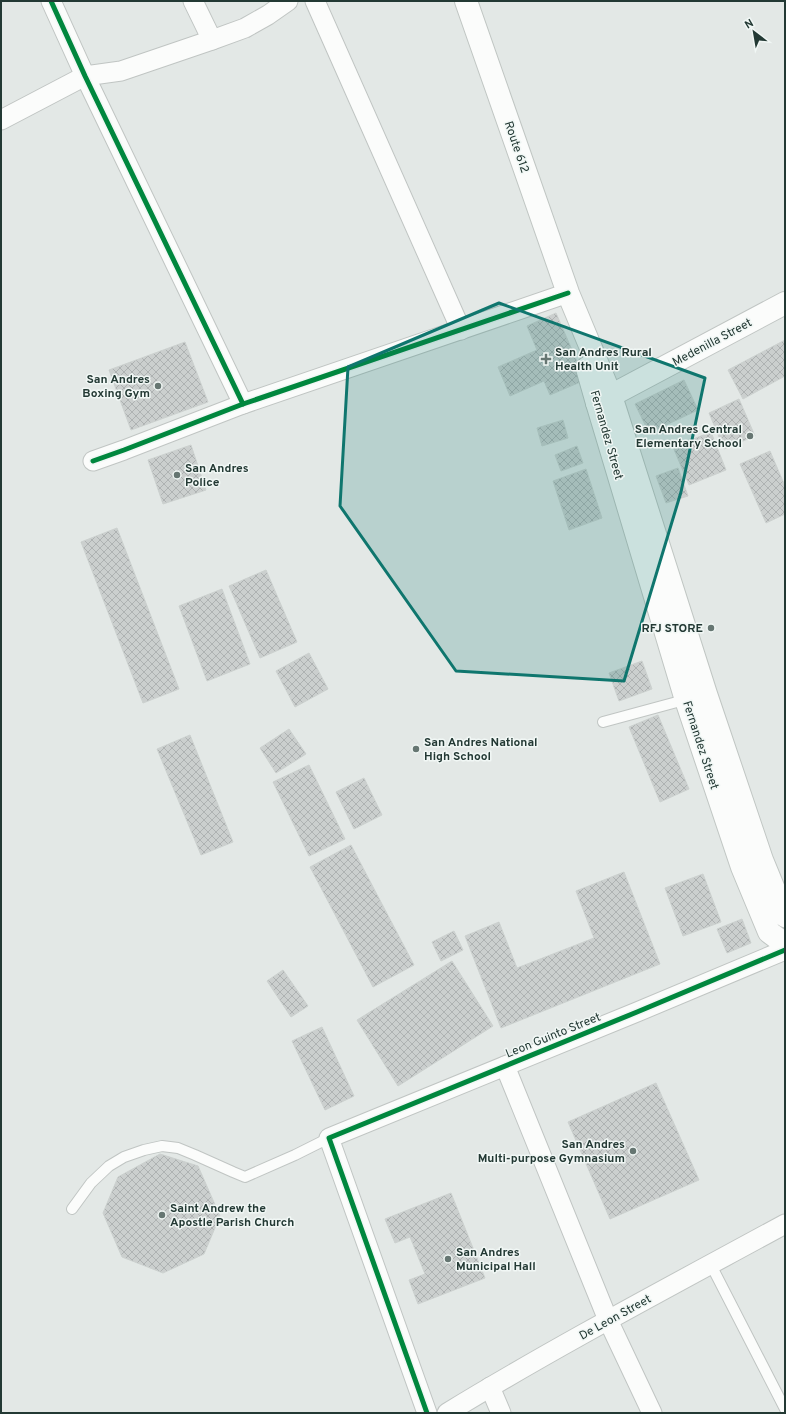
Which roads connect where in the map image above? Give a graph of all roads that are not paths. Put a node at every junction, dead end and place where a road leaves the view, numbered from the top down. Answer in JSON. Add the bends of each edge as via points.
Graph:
{"nodes":[{"id":1,"x":51,"y":1,"type":"edge"},
{"id":2,"x":193,"y":1,"type":"edge"},
{"id":3,"x":288,"y":1,"type":"edge"},
{"id":4,"x":315,"y":1,"type":"edge"},
{"id":5,"x":466,"y":1,"type":"edge"},
{"id":6,"x":212,"y":40,"type":"junction"},
{"id":7,"x":85,"y":76,"type":"junction"},
{"id":8,"x":1,"y":120,"type":"edge"},
{"id":9,"x":568,"y":293,"type":"junction"},
{"id":10,"x":785,"y":303,"type":"edge"},
{"id":11,"x":461,"y":330,"type":"junction"},
{"id":12,"x":604,"y":400,"type":"junction"},
{"id":13,"x":243,"y":404,"type":"junction"},
{"id":14,"x":93,"y":461,"type":"dead end"},
{"id":15,"x":696,"y":697,"type":"junction"},
{"id":16,"x":603,"y":722,"type":"dead end"},
{"id":17,"x":785,"y":916,"type":"edge"},
{"id":18,"x":785,"y":944,"type":"edge"},
{"id":19,"x":785,"y":950,"type":"edge"},
{"id":20,"x":505,"y":1066,"type":"junction"},
{"id":21,"x":329,"y":1138,"type":"junction"},
{"id":22,"x":72,"y":1209,"type":"dead end"},
{"id":23,"x":785,"y":1224,"type":"edge"},
{"id":24,"x":711,"y":1265,"type":"junction"},
{"id":25,"x":608,"y":1320,"type":"junction"},
{"id":26,"x":490,"y":1387,"type":"junction"},
{"id":27,"x":785,"y":1409,"type":"edge"},
{"id":28,"x":427,"y":1413,"type":"edge"},
{"id":29,"x":447,"y":1413,"type":"edge"},
{"id":30,"x":501,"y":1413,"type":"edge"},
{"id":31,"x":652,"y":1413,"type":"edge"}],
"edges":[{"from":1,"to":7,"type":"street"},
{"from":2,"to":6,"type":"street"},
{"from":3,"to":6,"type":"street","via":[[245,28]]},
{"from":4,"to":11,"type":"street"},
{"from":5,"to":9,"type":"main road","name":"Route 612"},
{"from":6,"to":7,"type":"street","via":[[121,71]]},
{"from":7,"to":8,"type":"street"},
{"from":7,"to":13,"type":"street"},
{"from":9,"to":11,"type":"street"},
{"from":9,"to":12,"type":"main road","name":"Fernandez Street"},
{"from":10,"to":12,"type":"main road","name":"Medenilla Street"},
{"from":11,"to":13,"type":"street"},
{"from":12,"to":15,"type":"main road","name":"Fernandez Street"},
{"from":13,"to":14,"type":"street"},
{"from":15,"to":16,"type":"lane"},
{"from":15,"to":17,"type":"main road","name":"Fernandez Street"},
{"from":15,"to":18,"type":"main road","name":"Fernandez Street","via":[[742,867],[769,932]]},
{"from":19,"to":20,"type":"street","name":"Leon Guinto Street"},
{"from":20,"to":21,"type":"street","name":"Leon Guinto Street"},
{"from":20,"to":25,"type":"street"},
{"from":21,"to":22,"type":"lane","via":[[250,1176],[233,1172],[178,1148],[162,1146],[144,1150],[109,1166],[91,1183]]},
{"from":21,"to":28,"type":"street"},
{"from":23,"to":24,"type":"street","name":"De Leon Street"},
{"from":24,"to":25,"type":"street","name":"De Leon Street"},
{"from":24,"to":27,"type":"lane"},
{"from":25,"to":26,"type":"street","name":"De Leon Street"},
{"from":25,"to":31,"type":"street"},
{"from":26,"to":29,"type":"street","name":"De Leon Street"},
{"from":26,"to":30,"type":"street"}]}
